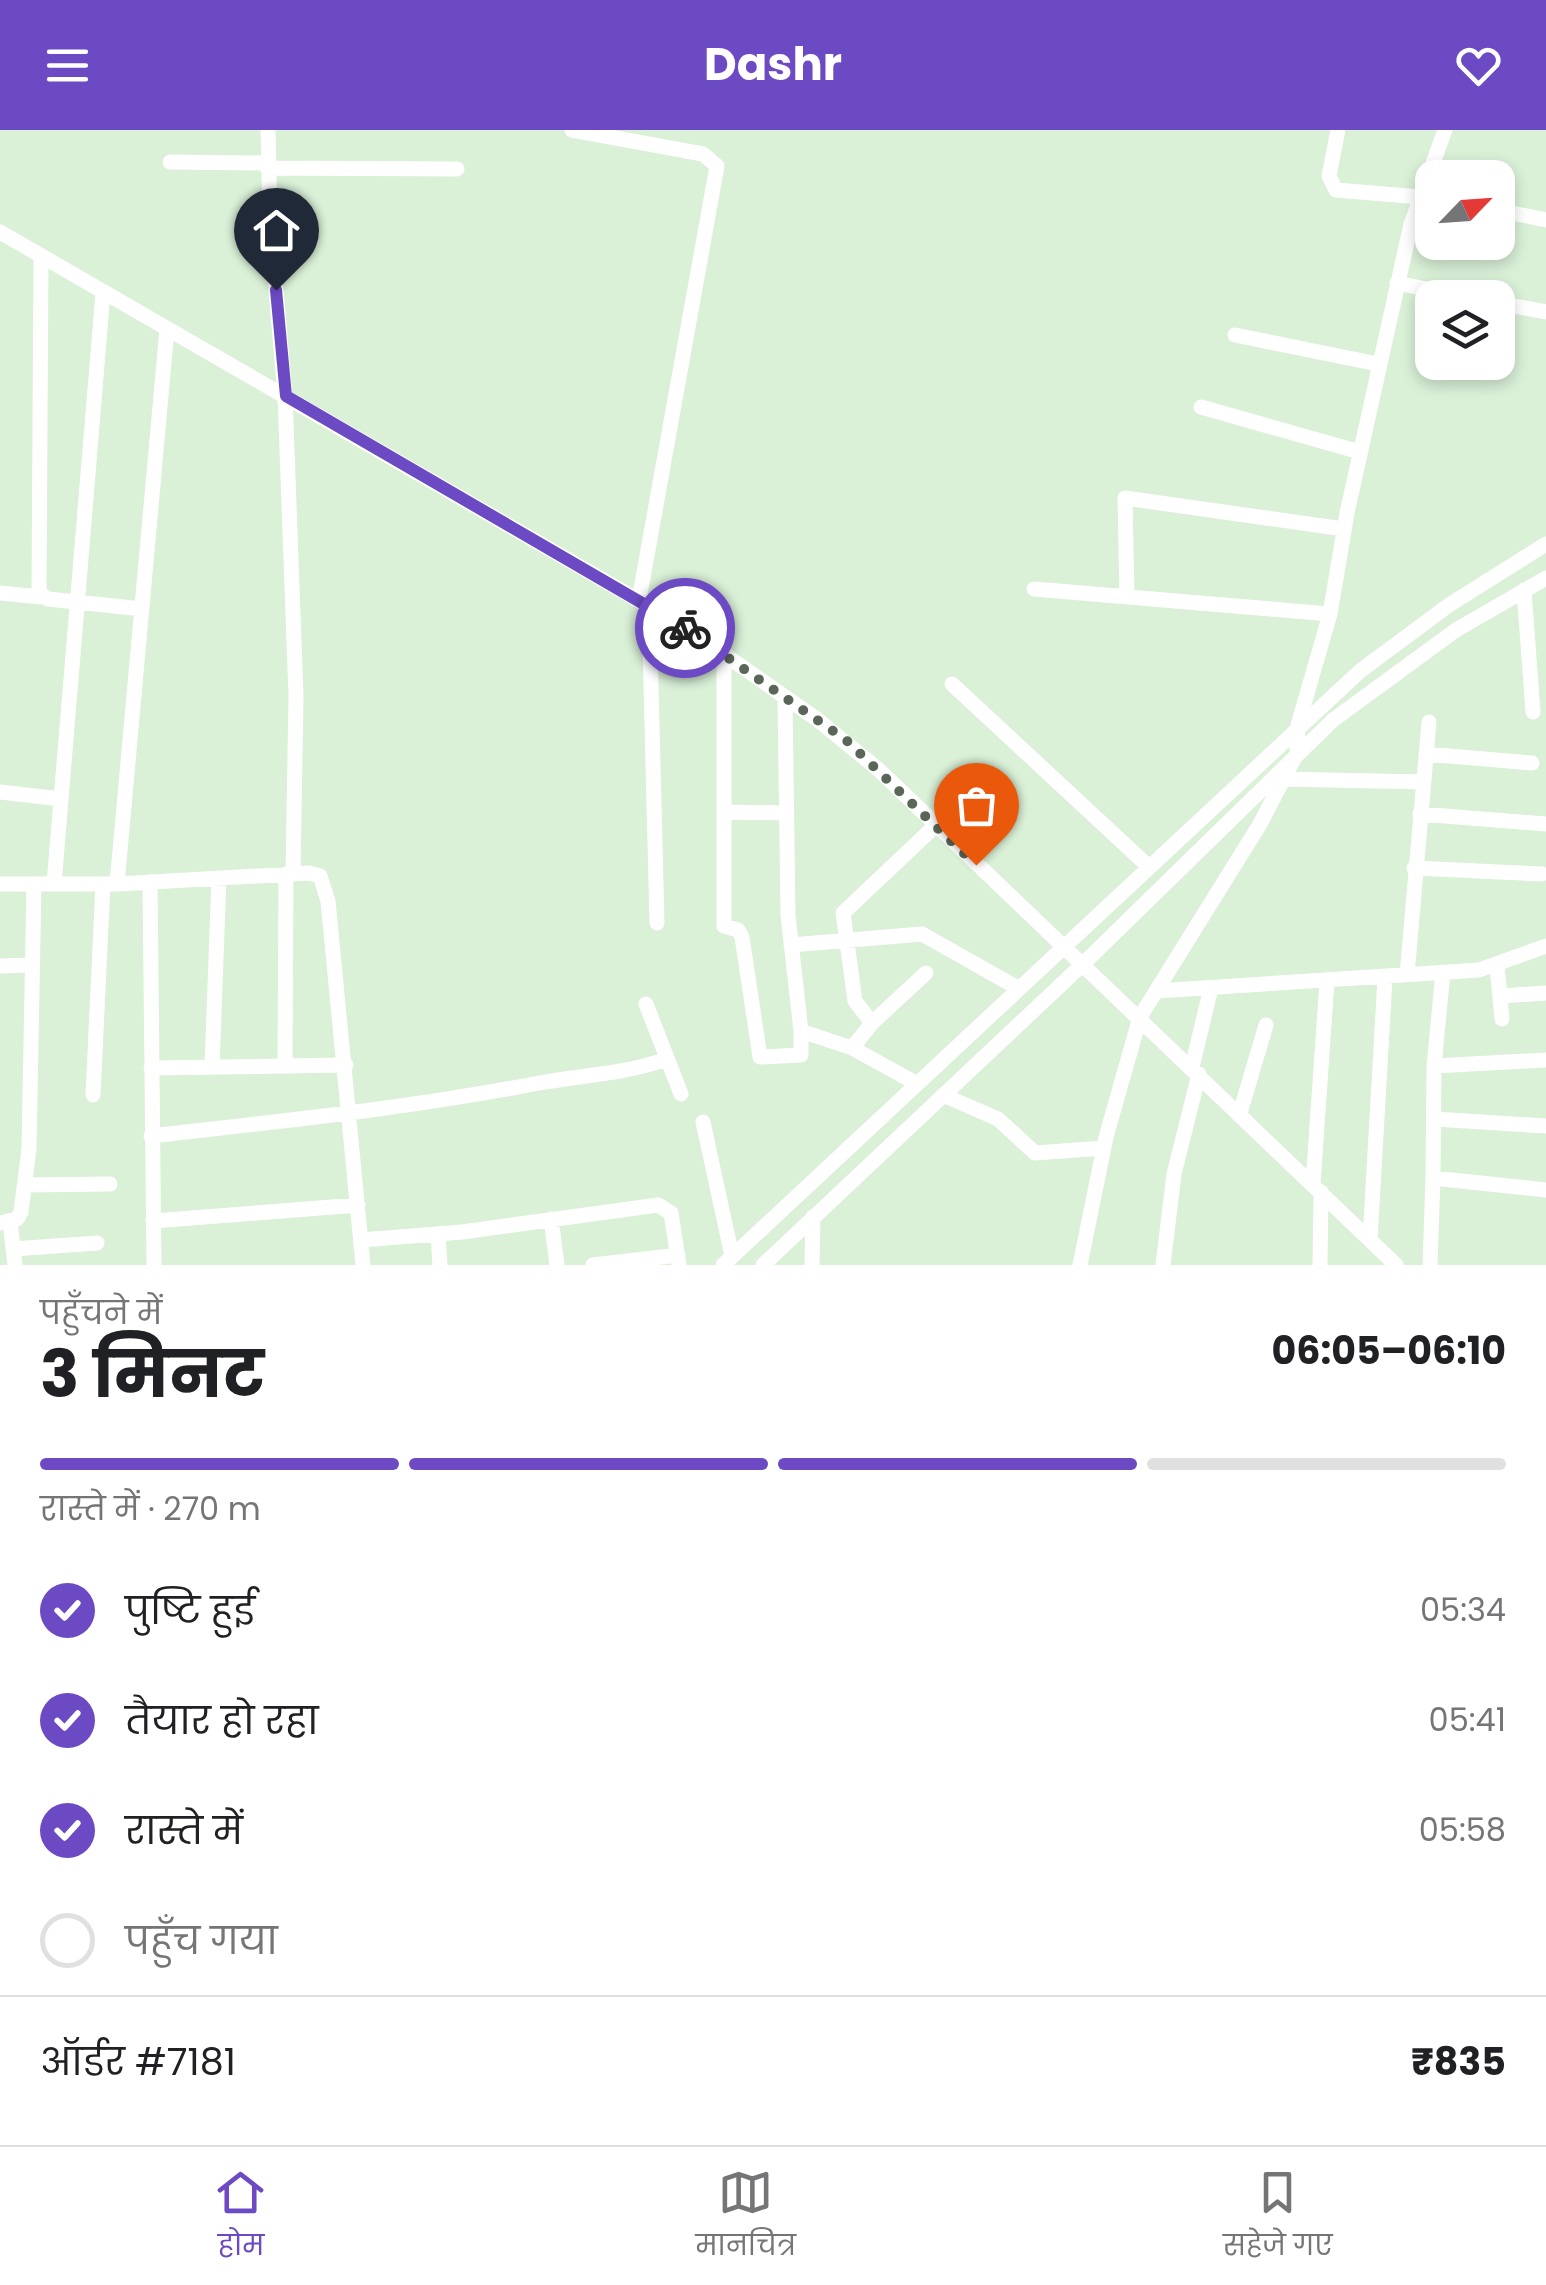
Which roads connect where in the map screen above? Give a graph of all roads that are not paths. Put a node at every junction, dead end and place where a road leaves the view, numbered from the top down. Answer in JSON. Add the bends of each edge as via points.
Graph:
{"nodes":[{"id":1,"x":268,"y":130,"type":"edge"},
{"id":2,"x":572,"y":130,"type":"edge"},
{"id":3,"x":1338,"y":130,"type":"edge"},
{"id":4,"x":1445,"y":130,"type":"edge"},
{"id":5,"x":1436,"y":160,"type":"edge"},
{"id":6,"x":170,"y":162,"type":"dead end"},
{"id":7,"x":267,"y":165,"type":"junction"},
{"id":8,"x":457,"y":169,"type":"dead end"},
{"id":9,"x":1415,"y":195,"type":"edge"},
{"id":10,"x":1515,"y":214,"type":"edge"},
{"id":11,"x":1546,"y":220,"type":"edge"},
{"id":12,"x":1415,"y":228,"type":"edge"},
{"id":13,"x":0,"y":236,"type":"edge"},
{"id":14,"x":41,"y":257,"type":"junction"},
{"id":15,"x":1396,"y":283,"type":"junction"},
{"id":16,"x":1415,"y":287,"type":"edge"},
{"id":17,"x":103,"y":293,"type":"junction"},
{"id":18,"x":1515,"y":306,"type":"edge"},
{"id":19,"x":1546,"y":312,"type":"edge"},
{"id":20,"x":167,"y":330,"type":"junction"},
{"id":21,"x":1235,"y":335,"type":"dead end"},
{"id":22,"x":1378,"y":364,"type":"junction"},
{"id":23,"x":286,"y":396,"type":"junction"},
{"id":24,"x":1201,"y":406,"type":"dead end"},
{"id":25,"x":1360,"y":452,"type":"junction"},
{"id":26,"x":1344,"y":529,"type":"junction"},
{"id":27,"x":1546,"y":544,"type":"edge"},
{"id":28,"x":1546,"y":578,"type":"edge"},
{"id":29,"x":1034,"y":589,"type":"dead end"},
{"id":30,"x":1524,"y":590,"type":"junction"},
{"id":31,"x":0,"y":593,"type":"edge"},
{"id":32,"x":40,"y":597,"type":"junction"},
{"id":33,"x":1127,"y":597,"type":"junction"},
{"id":34,"x":644,"y":603,"type":"junction"},
{"id":35,"x":77,"y":604,"type":"junction"},
{"id":36,"x":142,"y":609,"type":"junction"},
{"id":37,"x":1330,"y":614,"type":"junction"},
{"id":38,"x":724,"y":656,"type":"junction"},
{"id":39,"x":952,"y":684,"type":"dead end"},
{"id":40,"x":785,"y":699,"type":"junction"},
{"id":41,"x":1533,"y":712,"type":"dead end"},
{"id":42,"x":1429,"y":722,"type":"dead end"},
{"id":43,"x":1298,"y":740,"type":"junction"},
{"id":44,"x":1426,"y":754,"type":"junction"},
{"id":45,"x":1532,"y":764,"type":"dead end"},
{"id":46,"x":1283,"y":779,"type":"junction"},
{"id":47,"x":1423,"y":782,"type":"junction"},
{"id":48,"x":0,"y":792,"type":"edge"},
{"id":49,"x":60,"y":800,"type":"junction"},
{"id":50,"x":724,"y":812,"type":"junction"},
{"id":51,"x":786,"y":813,"type":"junction"},
{"id":52,"x":1420,"y":814,"type":"junction"},
{"id":53,"x":1546,"y":824,"type":"edge"},
{"id":54,"x":935,"y":826,"type":"junction"},
{"id":55,"x":1148,"y":866,"type":"junction"},
{"id":56,"x":1414,"y":868,"type":"junction"},
{"id":57,"x":290,"y":874,"type":"junction"},
{"id":58,"x":1542,"y":874,"type":"dead end"},
{"id":59,"x":218,"y":878,"type":"junction"},
{"id":60,"x":150,"y":882,"type":"junction"},
{"id":61,"x":0,"y":884,"type":"edge"},
{"id":62,"x":34,"y":884,"type":"junction"},
{"id":63,"x":54,"y":884,"type":"junction"},
{"id":64,"x":110,"y":884,"type":"junction"},
{"id":65,"x":657,"y":923,"type":"dead end"},
{"id":66,"x":849,"y":939,"type":"junction"},
{"id":67,"x":791,"y":945,"type":"junction"},
{"id":68,"x":1546,"y":946,"type":"edge"},
{"id":69,"x":1073,"y":955,"type":"junction"},
{"id":70,"x":32,"y":965,"type":"junction"},
{"id":71,"x":0,"y":966,"type":"edge"},
{"id":72,"x":1497,"y":966,"type":"junction"},
{"id":73,"x":1443,"y":972,"type":"junction"},
{"id":74,"x":926,"y":973,"type":"dead end"},
{"id":75,"x":1407,"y":975,"type":"junction"},
{"id":76,"x":1385,"y":978,"type":"junction"},
{"id":77,"x":1327,"y":981,"type":"junction"},
{"id":78,"x":1016,"y":987,"type":"junction"},
{"id":79,"x":1211,"y":988,"type":"junction"},
{"id":80,"x":1156,"y":992,"type":"junction"},
{"id":81,"x":1546,"y":993,"type":"edge"},
{"id":82,"x":1500,"y":996,"type":"junction"},
{"id":83,"x":646,"y":1004,"type":"dead end"},
{"id":84,"x":1140,"y":1017,"type":"junction"},
{"id":85,"x":1502,"y":1019,"type":"dead end"},
{"id":86,"x":872,"y":1023,"type":"junction"},
{"id":87,"x":1266,"y":1025,"type":"dead end"},
{"id":88,"x":801,"y":1030,"type":"junction"},
{"id":89,"x":852,"y":1048,"type":"junction"},
{"id":90,"x":667,"y":1059,"type":"junction"},
{"id":91,"x":1546,"y":1060,"type":"edge"},
{"id":92,"x":346,"y":1065,"type":"junction"},
{"id":93,"x":285,"y":1066,"type":"junction"},
{"id":94,"x":1434,"y":1066,"type":"junction"},
{"id":95,"x":212,"y":1067,"type":"junction"},
{"id":96,"x":151,"y":1068,"type":"junction"},
{"id":97,"x":1196,"y":1070,"type":"junction"},
{"id":98,"x":914,"y":1082,"type":"junction"},
{"id":99,"x":682,"y":1094,"type":"dead end"},
{"id":100,"x":93,"y":1095,"type":"dead end"},
{"id":101,"x":943,"y":1095,"type":"junction"},
{"id":102,"x":1240,"y":1113,"type":"junction"},
{"id":103,"x":350,"y":1114,"type":"junction"},
{"id":104,"x":1434,"y":1119,"type":"junction"},
{"id":105,"x":703,"y":1122,"type":"dead end"},
{"id":106,"x":1546,"y":1126,"type":"edge"},
{"id":107,"x":151,"y":1136,"type":"junction"},
{"id":108,"x":871,"y":1140,"type":"junction"},
{"id":109,"x":1104,"y":1148,"type":"junction"},
{"id":110,"x":1433,"y":1178,"type":"junction"},
{"id":111,"x":110,"y":1184,"type":"dead end"},
{"id":112,"x":25,"y":1186,"type":"junction"},
{"id":113,"x":1317,"y":1188,"type":"junction"},
{"id":114,"x":1546,"y":1190,"type":"edge"},
{"id":115,"x":358,"y":1205,"type":"junction"},
{"id":116,"x":812,"y":1217,"type":"junction"},
{"id":117,"x":551,"y":1219,"type":"junction"},
{"id":118,"x":153,"y":1221,"type":"junction"},
{"id":119,"x":5,"y":1223,"type":"edge"},
{"id":120,"x":438,"y":1234,"type":"junction"},
{"id":121,"x":360,"y":1240,"type":"junction"},
{"id":122,"x":1370,"y":1240,"type":"junction"},
{"id":123,"x":97,"y":1244,"type":"dead end"},
{"id":124,"x":14,"y":1257,"type":"edge"},
{"id":125,"x":678,"y":1260,"type":"edge"},
{"id":126,"x":728,"y":1260,"type":"edge"},
{"id":127,"x":1392,"y":1263,"type":"edge"},
{"id":128,"x":358,"y":1264,"type":"edge"},
{"id":129,"x":154,"y":1265,"type":"edge"},
{"id":130,"x":440,"y":1265,"type":"edge"},
{"id":131,"x":557,"y":1265,"type":"edge"},
{"id":132,"x":594,"y":1265,"type":"edge"},
{"id":133,"x":763,"y":1265,"type":"edge"},
{"id":134,"x":812,"y":1265,"type":"edge"},
{"id":135,"x":1080,"y":1265,"type":"edge"},
{"id":136,"x":1162,"y":1265,"type":"edge"},
{"id":137,"x":1320,"y":1265,"type":"edge"},
{"id":138,"x":1430,"y":1265,"type":"edge"}],
"edges":[{"from":1,"to":7,"type":"street"},
{"from":2,"to":34,"type":"street","via":[[703,154],[717,166]]},
{"from":3,"to":9,"type":"street","via":[[1328,176],[1336,190]]},
{"from":4,"to":5,"type":"street"},
{"from":6,"to":7,"type":"street"},
{"from":7,"to":8,"type":"street"},
{"from":7,"to":23,"type":"street"},
{"from":10,"to":11,"type":"street"},
{"from":12,"to":15,"type":"street"},
{"from":13,"to":14,"type":"street"},
{"from":14,"to":17,"type":"street"},
{"from":14,"to":32,"type":"street"},
{"from":15,"to":16,"type":"street"},
{"from":15,"to":22,"type":"street"},
{"from":17,"to":20,"type":"street"},
{"from":17,"to":35,"type":"street"},
{"from":18,"to":19,"type":"street"},
{"from":20,"to":23,"type":"street"},
{"from":20,"to":36,"type":"street"},
{"from":21,"to":22,"type":"street"},
{"from":22,"to":25,"type":"street"},
{"from":23,"to":34,"type":"street"},
{"from":23,"to":57,"type":"street","via":[[296,696]]},
{"from":24,"to":25,"type":"street"},
{"from":25,"to":26,"type":"street"},
{"from":26,"to":33,"type":"street","via":[[1125,498]]},
{"from":26,"to":37,"type":"street"},
{"from":27,"to":43,"type":"street","via":[[1360,671]]},
{"from":28,"to":30,"type":"street"},
{"from":29,"to":33,"type":"street"},
{"from":30,"to":41,"type":"street"},
{"from":30,"to":43,"type":"street"},
{"from":31,"to":32,"type":"street"},
{"from":32,"to":35,"type":"street"},
{"from":33,"to":37,"type":"street"},
{"from":34,"to":38,"type":"street"},
{"from":34,"to":65,"type":"street"},
{"from":35,"to":36,"type":"street"},
{"from":35,"to":49,"type":"street"},
{"from":36,"to":64,"type":"street"},
{"from":37,"to":43,"type":"street"},
{"from":38,"to":40,"type":"street"},
{"from":38,"to":50,"type":"street"},
{"from":39,"to":55,"type":"street"},
{"from":40,"to":51,"type":"street"},
{"from":40,"to":54,"type":"street","via":[[846,740]]},
{"from":42,"to":44,"type":"street"},
{"from":43,"to":46,"type":"street"},
{"from":43,"to":55,"type":"street"},
{"from":43,"to":69,"type":"street"},
{"from":44,"to":45,"type":"street"},
{"from":44,"to":47,"type":"street"},
{"from":46,"to":47,"type":"street"},
{"from":46,"to":80,"type":"street"},
{"from":47,"to":52,"type":"street"},
{"from":48,"to":49,"type":"street"},
{"from":49,"to":63,"type":"street"},
{"from":50,"to":51,"type":"street"},
{"from":50,"to":88,"type":"street","via":[[724,926],[742,937],[758,1054],[798,1058]]},
{"from":51,"to":67,"type":"street"},
{"from":52,"to":53,"type":"street"},
{"from":52,"to":56,"type":"street"},
{"from":54,"to":66,"type":"street","via":[[843,913]]},
{"from":54,"to":69,"type":"street"},
{"from":55,"to":69,"type":"street"},
{"from":56,"to":58,"type":"street"},
{"from":56,"to":75,"type":"street"},
{"from":57,"to":59,"type":"street"},
{"from":57,"to":92,"type":"street","via":[[320,876],[326,888]]},
{"from":57,"to":93,"type":"street"},
{"from":59,"to":60,"type":"street"},
{"from":59,"to":95,"type":"street"},
{"from":60,"to":64,"type":"street"},
{"from":60,"to":96,"type":"street"},
{"from":61,"to":62,"type":"street"},
{"from":62,"to":63,"type":"street"},
{"from":62,"to":70,"type":"street"},
{"from":63,"to":64,"type":"street"},
{"from":64,"to":100,"type":"street"},
{"from":66,"to":67,"type":"street"},
{"from":66,"to":78,"type":"street","via":[[922,934]]},
{"from":66,"to":86,"type":"street","via":[[854,1001]]},
{"from":67,"to":88,"type":"street"},
{"from":68,"to":72,"type":"street"},
{"from":69,"to":78,"type":"street"},
{"from":69,"to":84,"type":"street"},
{"from":69,"to":101,"type":"street"},
{"from":70,"to":71,"type":"street"},
{"from":70,"to":112,"type":"street"},
{"from":72,"to":73,"type":"street"},
{"from":72,"to":82,"type":"street"},
{"from":73,"to":75,"type":"street"},
{"from":73,"to":94,"type":"street"},
{"from":74,"to":86,"type":"street"},
{"from":75,"to":76,"type":"street"},
{"from":76,"to":77,"type":"street"},
{"from":76,"to":122,"type":"street"},
{"from":77,"to":79,"type":"street"},
{"from":77,"to":113,"type":"street"},
{"from":78,"to":98,"type":"street"},
{"from":79,"to":80,"type":"street"},
{"from":79,"to":97,"type":"street"},
{"from":80,"to":84,"type":"street"},
{"from":81,"to":82,"type":"street"},
{"from":82,"to":85,"type":"street"},
{"from":83,"to":90,"type":"street"},
{"from":84,"to":97,"type":"street"},
{"from":84,"to":109,"type":"street"},
{"from":86,"to":89,"type":"street"},
{"from":87,"to":102,"type":"street"},
{"from":88,"to":89,"type":"street"},
{"from":89,"to":98,"type":"street"},
{"from":90,"to":99,"type":"street"},
{"from":90,"to":103,"type":"street","via":[[630,1072]]},
{"from":91,"to":94,"type":"street"},
{"from":92,"to":93,"type":"street"},
{"from":92,"to":103,"type":"street"},
{"from":93,"to":95,"type":"street"},
{"from":94,"to":104,"type":"street"},
{"from":95,"to":96,"type":"street"},
{"from":96,"to":107,"type":"street"},
{"from":97,"to":102,"type":"street"},
{"from":97,"to":136,"type":"street"},
{"from":98,"to":108,"type":"street"},
{"from":101,"to":108,"type":"street"},
{"from":101,"to":109,"type":"street","via":[[998,1118],[1036,1153]]},
{"from":102,"to":113,"type":"street"},
{"from":103,"to":107,"type":"street"},
{"from":103,"to":115,"type":"street"},
{"from":104,"to":106,"type":"street"},
{"from":104,"to":110,"type":"street"},
{"from":105,"to":126,"type":"street"},
{"from":107,"to":118,"type":"street"},
{"from":108,"to":116,"type":"street"},
{"from":108,"to":126,"type":"street"},
{"from":109,"to":135,"type":"street"},
{"from":110,"to":114,"type":"street"},
{"from":110,"to":138,"type":"street"},
{"from":111,"to":112,"type":"street"},
{"from":112,"to":119,"type":"street","via":[[20,1212]]},
{"from":113,"to":122,"type":"street"},
{"from":113,"to":137,"type":"street"},
{"from":115,"to":118,"type":"street"},
{"from":115,"to":121,"type":"street"},
{"from":116,"to":133,"type":"street"},
{"from":116,"to":134,"type":"street"},
{"from":117,"to":120,"type":"street"},
{"from":117,"to":125,"type":"street","via":[[666,1206]]},
{"from":117,"to":131,"type":"street"},
{"from":118,"to":129,"type":"street"},
{"from":119,"to":124,"type":"street"},
{"from":120,"to":121,"type":"street"},
{"from":120,"to":130,"type":"street"},
{"from":121,"to":128,"type":"street"},
{"from":122,"to":127,"type":"street"},
{"from":123,"to":124,"type":"street"},
{"from":125,"to":132,"type":"street"}]}
